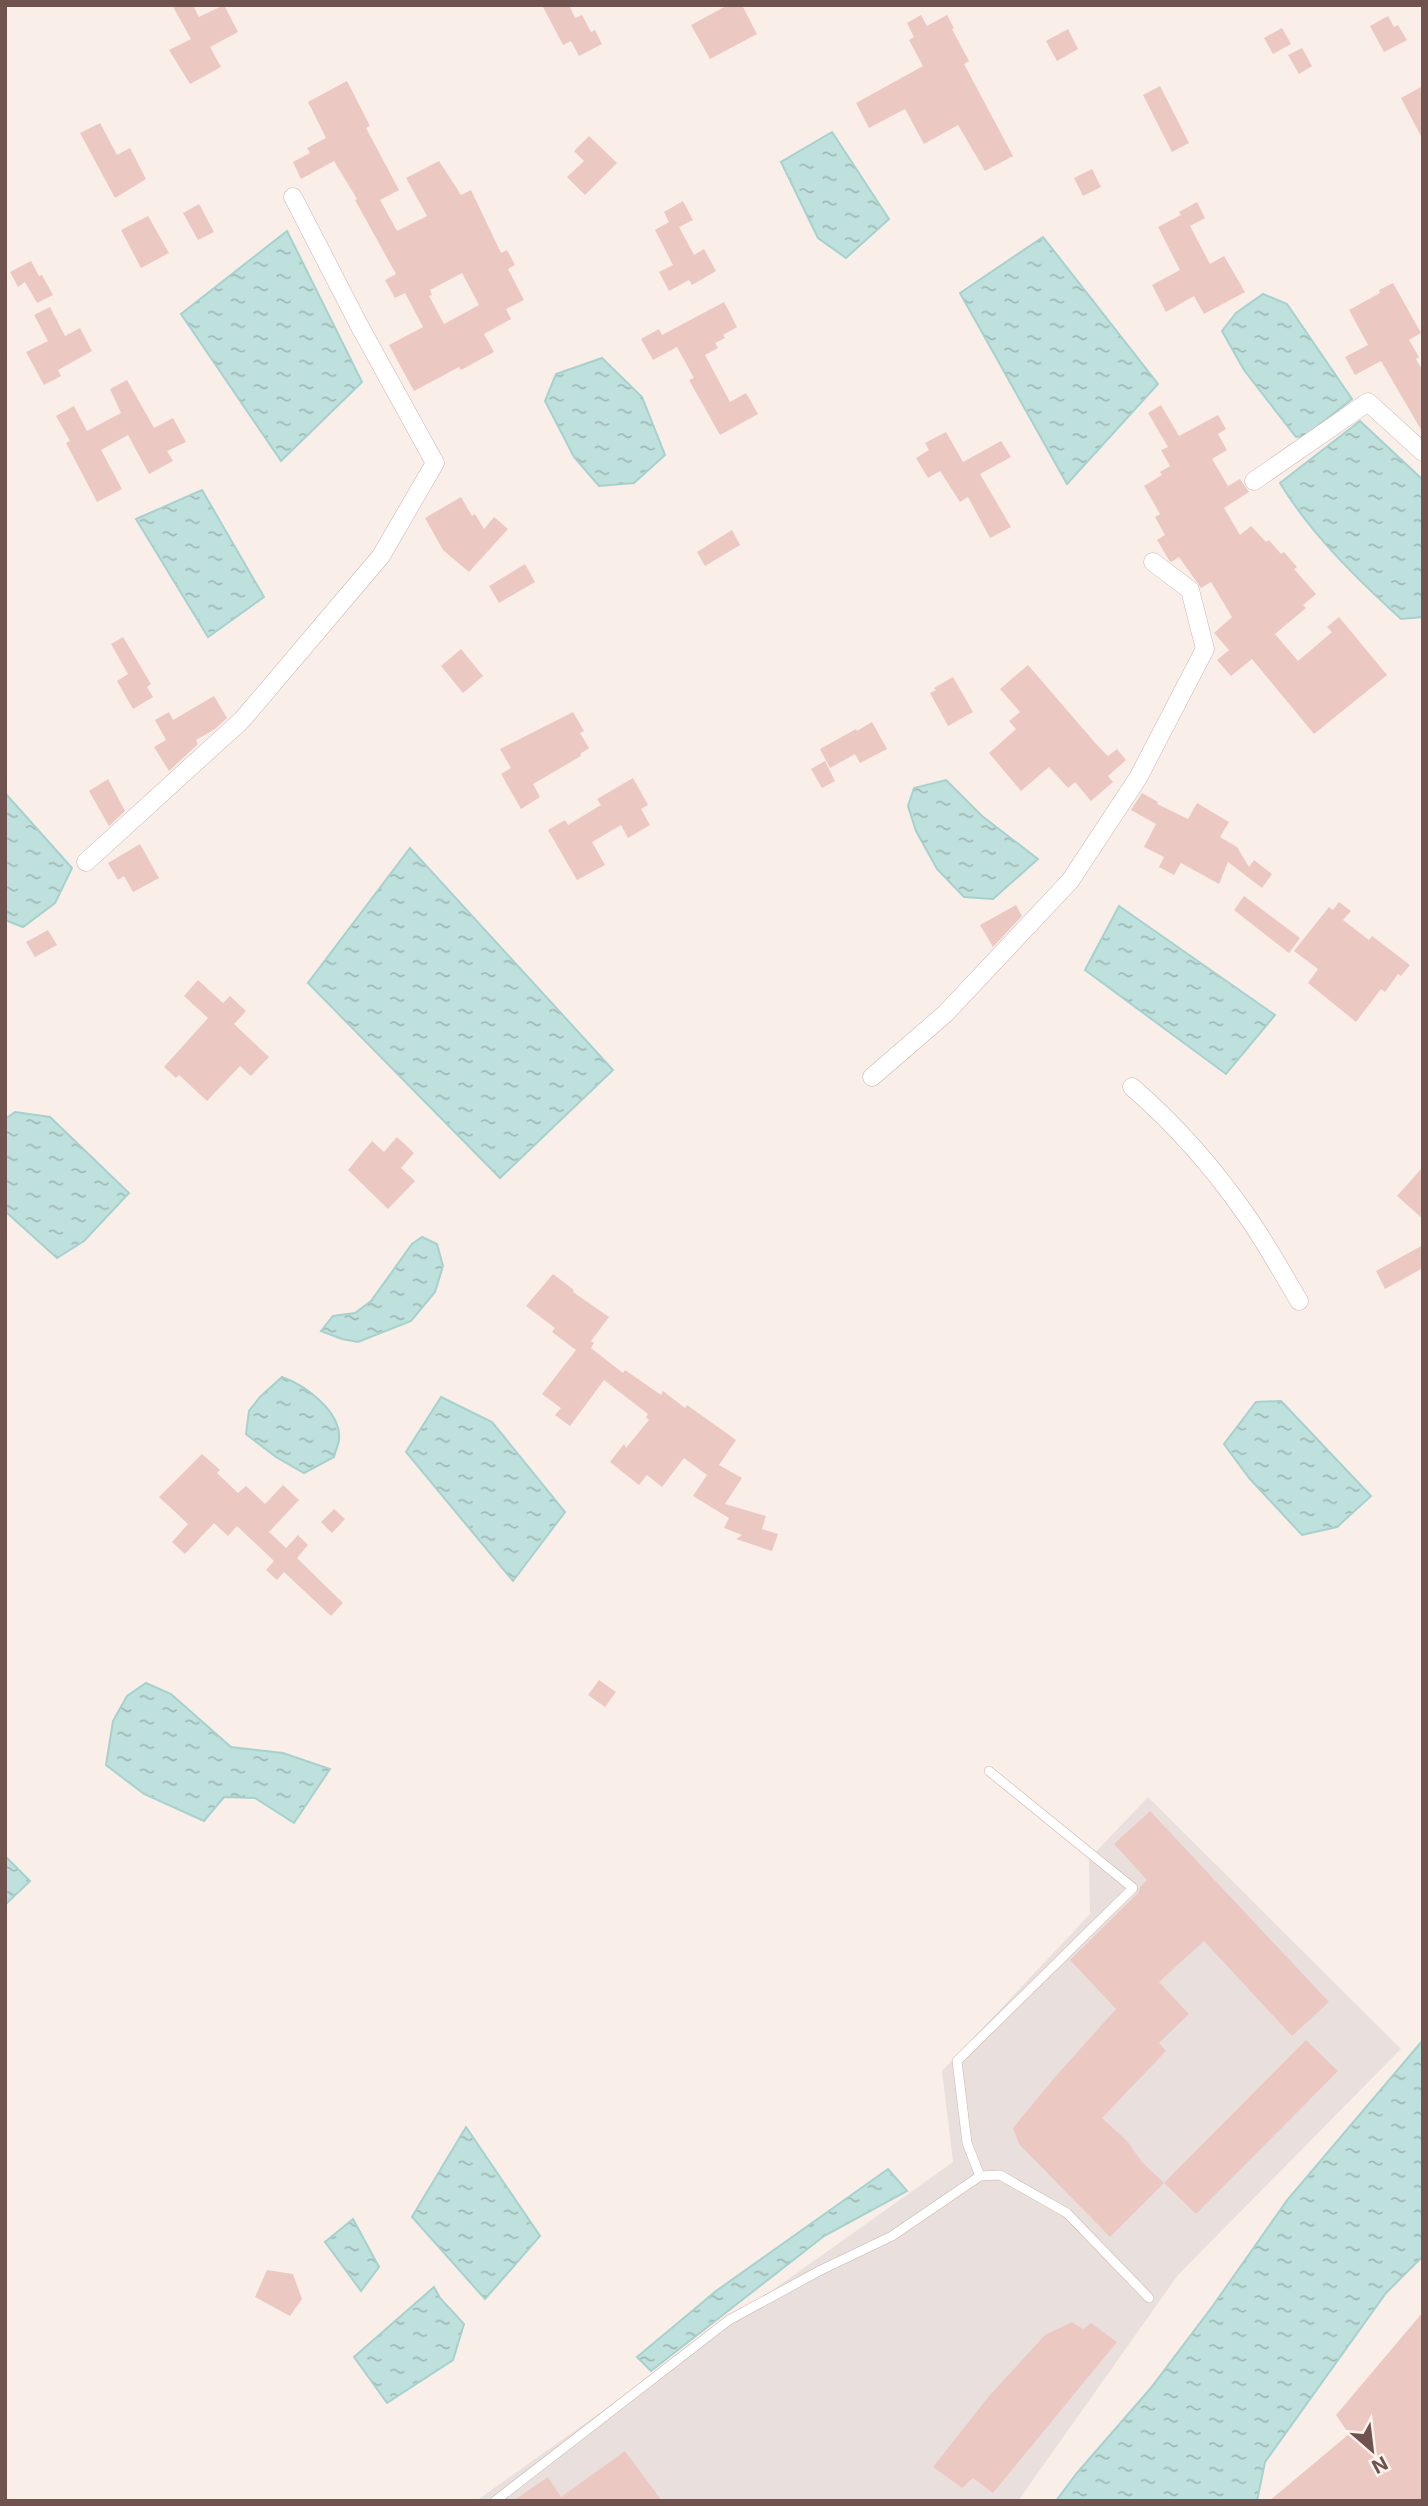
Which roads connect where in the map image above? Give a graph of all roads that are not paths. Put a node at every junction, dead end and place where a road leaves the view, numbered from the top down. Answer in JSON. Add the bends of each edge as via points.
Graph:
{"nodes":[{"id":1,"x":293,"y":197,"type":"dead end"},
{"id":2,"x":1423,"y":452,"type":"edge"},
{"id":3,"x":1254,"y":481,"type":"dead end"},
{"id":4,"x":1153,"y":562,"type":"dead end"},
{"id":5,"x":86,"y":862,"type":"dead end"},
{"id":6,"x":872,"y":1077,"type":"dead end"},
{"id":7,"x":1132,"y":1087,"type":"dead end"},
{"id":8,"x":1299,"y":1301,"type":"dead end"},
{"id":9,"x":989,"y":1771,"type":"dead end"},
{"id":10,"x":980,"y":2176,"type":"junction"},
{"id":11,"x":1149,"y":2298,"type":"dead end"},
{"id":12,"x":495,"y":2501,"type":"edge"}],
"edges":[{"from":1,"to":5,"type":"street","via":[[435,463],[382,556],[242,720]]},
{"from":2,"to":3,"type":"street","via":[[1368,402]]},
{"from":4,"to":6,"type":"street","via":[[1190,590],[1205,649],[1138,778],[1070,881],[945,1014]]},
{"from":7,"to":8,"type":"street","via":[[1160,1111],[1208,1166],[1248,1218]]},
{"from":9,"to":10,"type":"lane","via":[[1133,1888],[957,2061],[968,2143]]},
{"from":10,"to":11,"type":"lane","via":[[1000,2175],[1067,2213]]},
{"from":10,"to":12,"type":"lane","via":[[892,2236],[729,2320]]}]}
